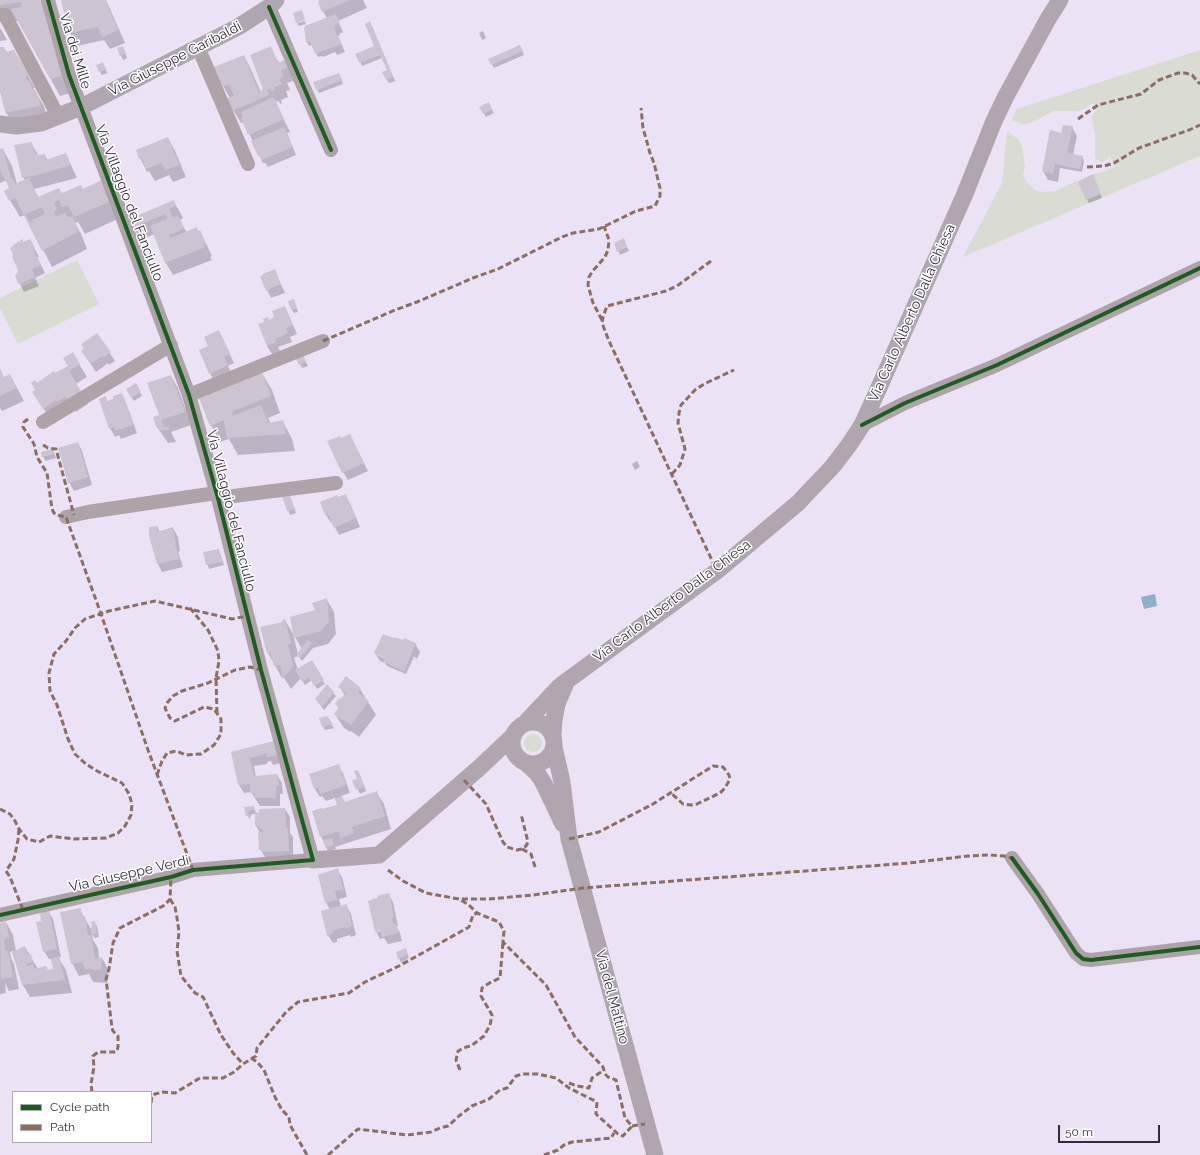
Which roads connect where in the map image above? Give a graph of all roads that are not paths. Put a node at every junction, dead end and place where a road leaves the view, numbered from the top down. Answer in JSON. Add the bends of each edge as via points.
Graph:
{"nodes":[{"id":1,"x":48,"y":0,"type":"edge"},
{"id":2,"x":1060,"y":0,"type":"edge"},
{"id":3,"x":273,"y":4,"type":"edge"},
{"id":4,"x":0,"y":15,"type":"edge"},
{"id":5,"x":198,"y":47,"type":"junction"},
{"id":6,"x":81,"y":107,"type":"junction"},
{"id":7,"x":58,"y":116,"type":"junction"},
{"id":8,"x":0,"y":124,"type":"edge"},
{"id":9,"x":330,"y":150,"type":"dead end"},
{"id":10,"x":248,"y":164,"type":"dead end"},
{"id":11,"x":1200,"y":268,"type":"edge"},
{"id":12,"x":323,"y":341,"type":"dead end"},
{"id":13,"x":171,"y":345,"type":"junction"},
{"id":14,"x":189,"y":395,"type":"junction"},
{"id":15,"x":43,"y":422,"type":"dead end"},
{"id":16,"x":862,"y":425,"type":"junction"},
{"id":17,"x":336,"y":483,"type":"dead end"},
{"id":18,"x":217,"y":496,"type":"junction"},
{"id":19,"x":66,"y":517,"type":"dead end"},
{"id":20,"x":568,"y":680,"type":"junction"},
{"id":21,"x":526,"y":722,"type":"junction"},
{"id":22,"x":513,"y":736,"type":"junction"},
{"id":23,"x":554,"y":741,"type":"junction"},
{"id":24,"x":524,"y":761,"type":"junction"},
{"id":25,"x":479,"y":768,"type":"junction"},
{"id":26,"x":569,"y":839,"type":"junction"},
{"id":27,"x":1012,"y":858,"type":"dead end"},
{"id":28,"x":313,"y":860,"type":"junction"},
{"id":29,"x":0,"y":914,"type":"edge"},
{"id":30,"x":1200,"y":947,"type":"edge"},
{"id":31,"x":654,"y":1155,"type":"edge"}],
"edges":[{"from":1,"to":6,"type":"street","name":"Via dei Mille","via":[[69,75]]},
{"from":2,"to":16,"type":"main road","name":"Via Carlo Alberto Dalla Chiesa","via":[[994,121],[964,196]]},
{"from":3,"to":5,"type":"main road","name":"Via Giuseppe Garibaldi","via":[[238,27]]},
{"from":3,"to":9,"type":"street"},
{"from":4,"to":7,"type":"street","via":[[5,15]]},
{"from":5,"to":6,"type":"main road","name":"Via Giuseppe Garibaldi"},
{"from":5,"to":10,"type":"street"},
{"from":6,"to":7,"type":"main road","name":"Via Giuseppe Garibaldi"},
{"from":6,"to":13,"type":"street","name":"Via Villaggio del Fanciullo"},
{"from":7,"to":8,"type":"main road","name":"Via Giuseppe Garibaldi","via":[[41,123],[16,126]]},
{"from":11,"to":16,"type":"street","via":[[997,365]]},
{"from":12,"to":14,"type":"street"},
{"from":13,"to":14,"type":"street","name":"Via Villaggio del Fanciullo"},
{"from":13,"to":15,"type":"street"},
{"from":14,"to":18,"type":"street","name":"Via Villaggio del Fanciullo"},
{"from":16,"to":20,"type":"main road","name":"Via Carlo Alberto Dalla Chiesa","via":[[833,466],[798,503],[717,571]]},
{"from":17,"to":18,"type":"street"},
{"from":18,"to":19,"type":"street","name":"Via Villaggio del Fanciullo"},
{"from":18,"to":28,"type":"street","name":"Via Villaggio del Fanciullo"},
{"from":20,"to":21,"type":"main road","name":"Via Carlo Alberto Dalla Chiesa"},
{"from":20,"to":23,"type":"main road","name":"Via Carlo Alberto Dalla Chiesa","via":[[557,704]]},
{"from":21,"to":22,"type":"main road"},
{"from":21,"to":23,"type":"main road","via":[[545,724],[550,729]]},
{"from":22,"to":24,"type":"main road","via":[[513,749]]},
{"from":22,"to":25,"type":"main road","name":"Via Giuseppe Verdi"},
{"from":23,"to":24,"type":"main road","via":[[552,754],[541,763]]},
{"from":23,"to":26,"type":"main road","name":"Via del Mattino"},
{"from":24,"to":25,"type":"main road","name":"Via Giuseppe Verdi","via":[[495,760]]},
{"from":24,"to":26,"type":"main road","name":"Via del Mattino","via":[[543,782]]},
{"from":25,"to":28,"type":"main road","name":"Via Giuseppe Verdi","via":[[379,855]]},
{"from":26,"to":31,"type":"main road","name":"Via del Mattino"},
{"from":27,"to":30,"type":"street","via":[[1076,954],[1083,959]]},
{"from":28,"to":29,"type":"street","name":"Via Giuseppe Verdi","via":[[193,870],[171,878]]}]}
